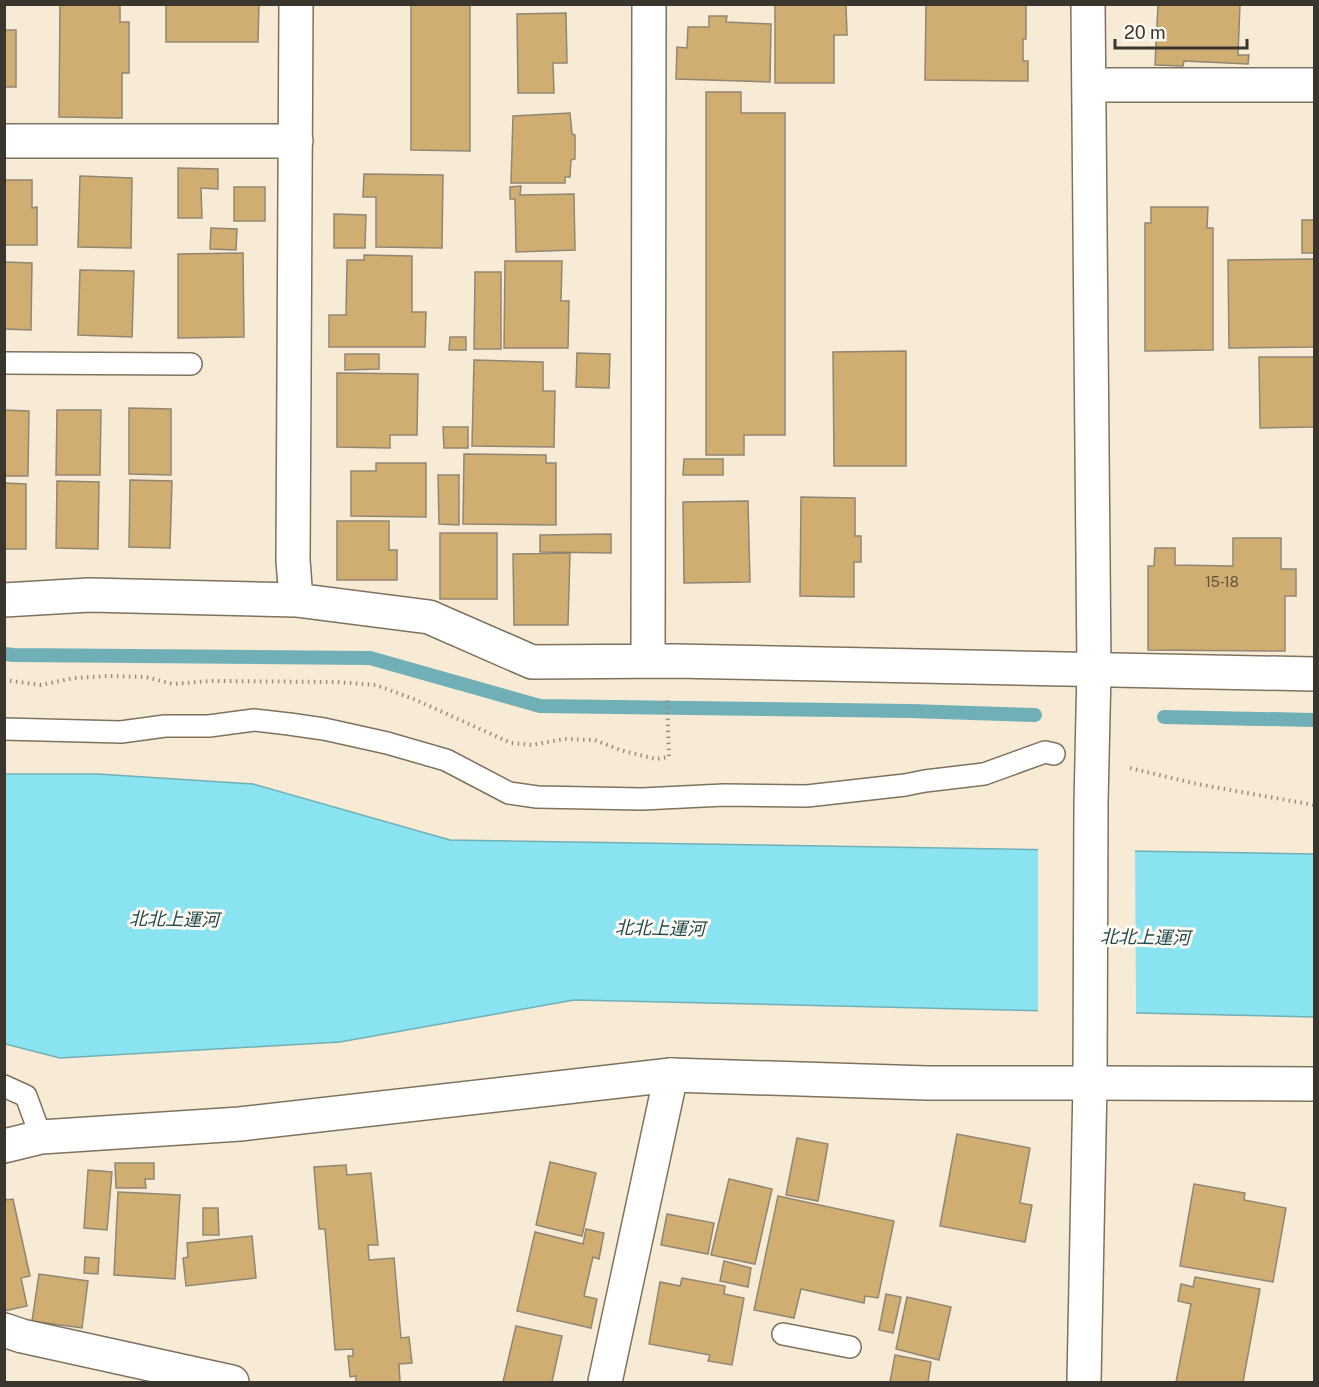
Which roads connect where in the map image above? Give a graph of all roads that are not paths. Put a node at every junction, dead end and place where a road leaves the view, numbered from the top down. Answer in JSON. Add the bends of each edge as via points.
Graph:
{"nodes":[{"id":1,"x":296,"y":4,"type":"edge"},
{"id":2,"x":649,"y":4,"type":"edge"},
{"id":3,"x":1088,"y":4,"type":"edge"},
{"id":4,"x":1089,"y":85,"type":"junction"},
{"id":5,"x":1314,"y":85,"type":"edge"},
{"id":6,"x":4,"y":141,"type":"edge"},
{"id":7,"x":296,"y":141,"type":"junction"},
{"id":8,"x":4,"y":363,"type":"edge"},
{"id":9,"x":191,"y":364,"type":"dead end"},
{"id":10,"x":4,"y":600,"type":"edge"},
{"id":11,"x":296,"y":600,"type":"junction"},
{"id":12,"x":648,"y":661,"type":"junction"},
{"id":13,"x":1094,"y":670,"type":"junction"},
{"id":14,"x":1314,"y":674,"type":"edge"},
{"id":15,"x":4,"y":729,"type":"edge"},
{"id":16,"x":1054,"y":754,"type":"dead end"},
{"id":17,"x":671,"y":1075,"type":"junction"},
{"id":18,"x":1090,"y":1083,"type":"junction"},
{"id":19,"x":1314,"y":1084,"type":"edge"},
{"id":20,"x":4,"y":1086,"type":"edge"},
{"id":21,"x":41,"y":1137,"type":"junction"},
{"id":22,"x":4,"y":1146,"type":"edge"},
{"id":23,"x":4,"y":1330,"type":"edge"},
{"id":24,"x":783,"y":1334,"type":"dead end"},
{"id":25,"x":850,"y":1347,"type":"dead end"},
{"id":26,"x":130,"y":1371,"type":"edge"},
{"id":27,"x":232,"y":1383,"type":"edge"},
{"id":28,"x":605,"y":1383,"type":"edge"},
{"id":29,"x":1084,"y":1383,"type":"edge"}],
"edges":[{"from":1,"to":7,"type":"street"},
{"from":2,"to":12,"type":"street"},
{"from":3,"to":4,"type":"street"},
{"from":4,"to":5,"type":"street"},
{"from":4,"to":13,"type":"street"},
{"from":6,"to":7,"type":"street"},
{"from":7,"to":11,"type":"street"},
{"from":8,"to":9,"type":"lane"},
{"from":10,"to":11,"type":"street","via":[[89,595]]},
{"from":11,"to":12,"type":"street","via":[[429,617],[532,662]]},
{"from":12,"to":13,"type":"street"},
{"from":13,"to":14,"type":"street"},
{"from":13,"to":18,"type":"street"},
{"from":15,"to":16,"type":"lane","via":[[121,732],[254,720],[289,724],[387,743],[446,760],[509,793],[537,798],[807,796],[984,774],[1044,752]]},
{"from":17,"to":18,"type":"street","via":[[927,1083]]},
{"from":17,"to":21,"type":"street","via":[[240,1124]]},
{"from":17,"to":28,"type":"street"},
{"from":18,"to":19,"type":"street"},
{"from":18,"to":29,"type":"street"},
{"from":20,"to":21,"type":"lane","via":[[26,1096]]},
{"from":21,"to":22,"type":"street"},
{"from":23,"to":26,"type":"street"},
{"from":24,"to":25,"type":"lane"},
{"from":26,"to":27,"type":"street"}]}
